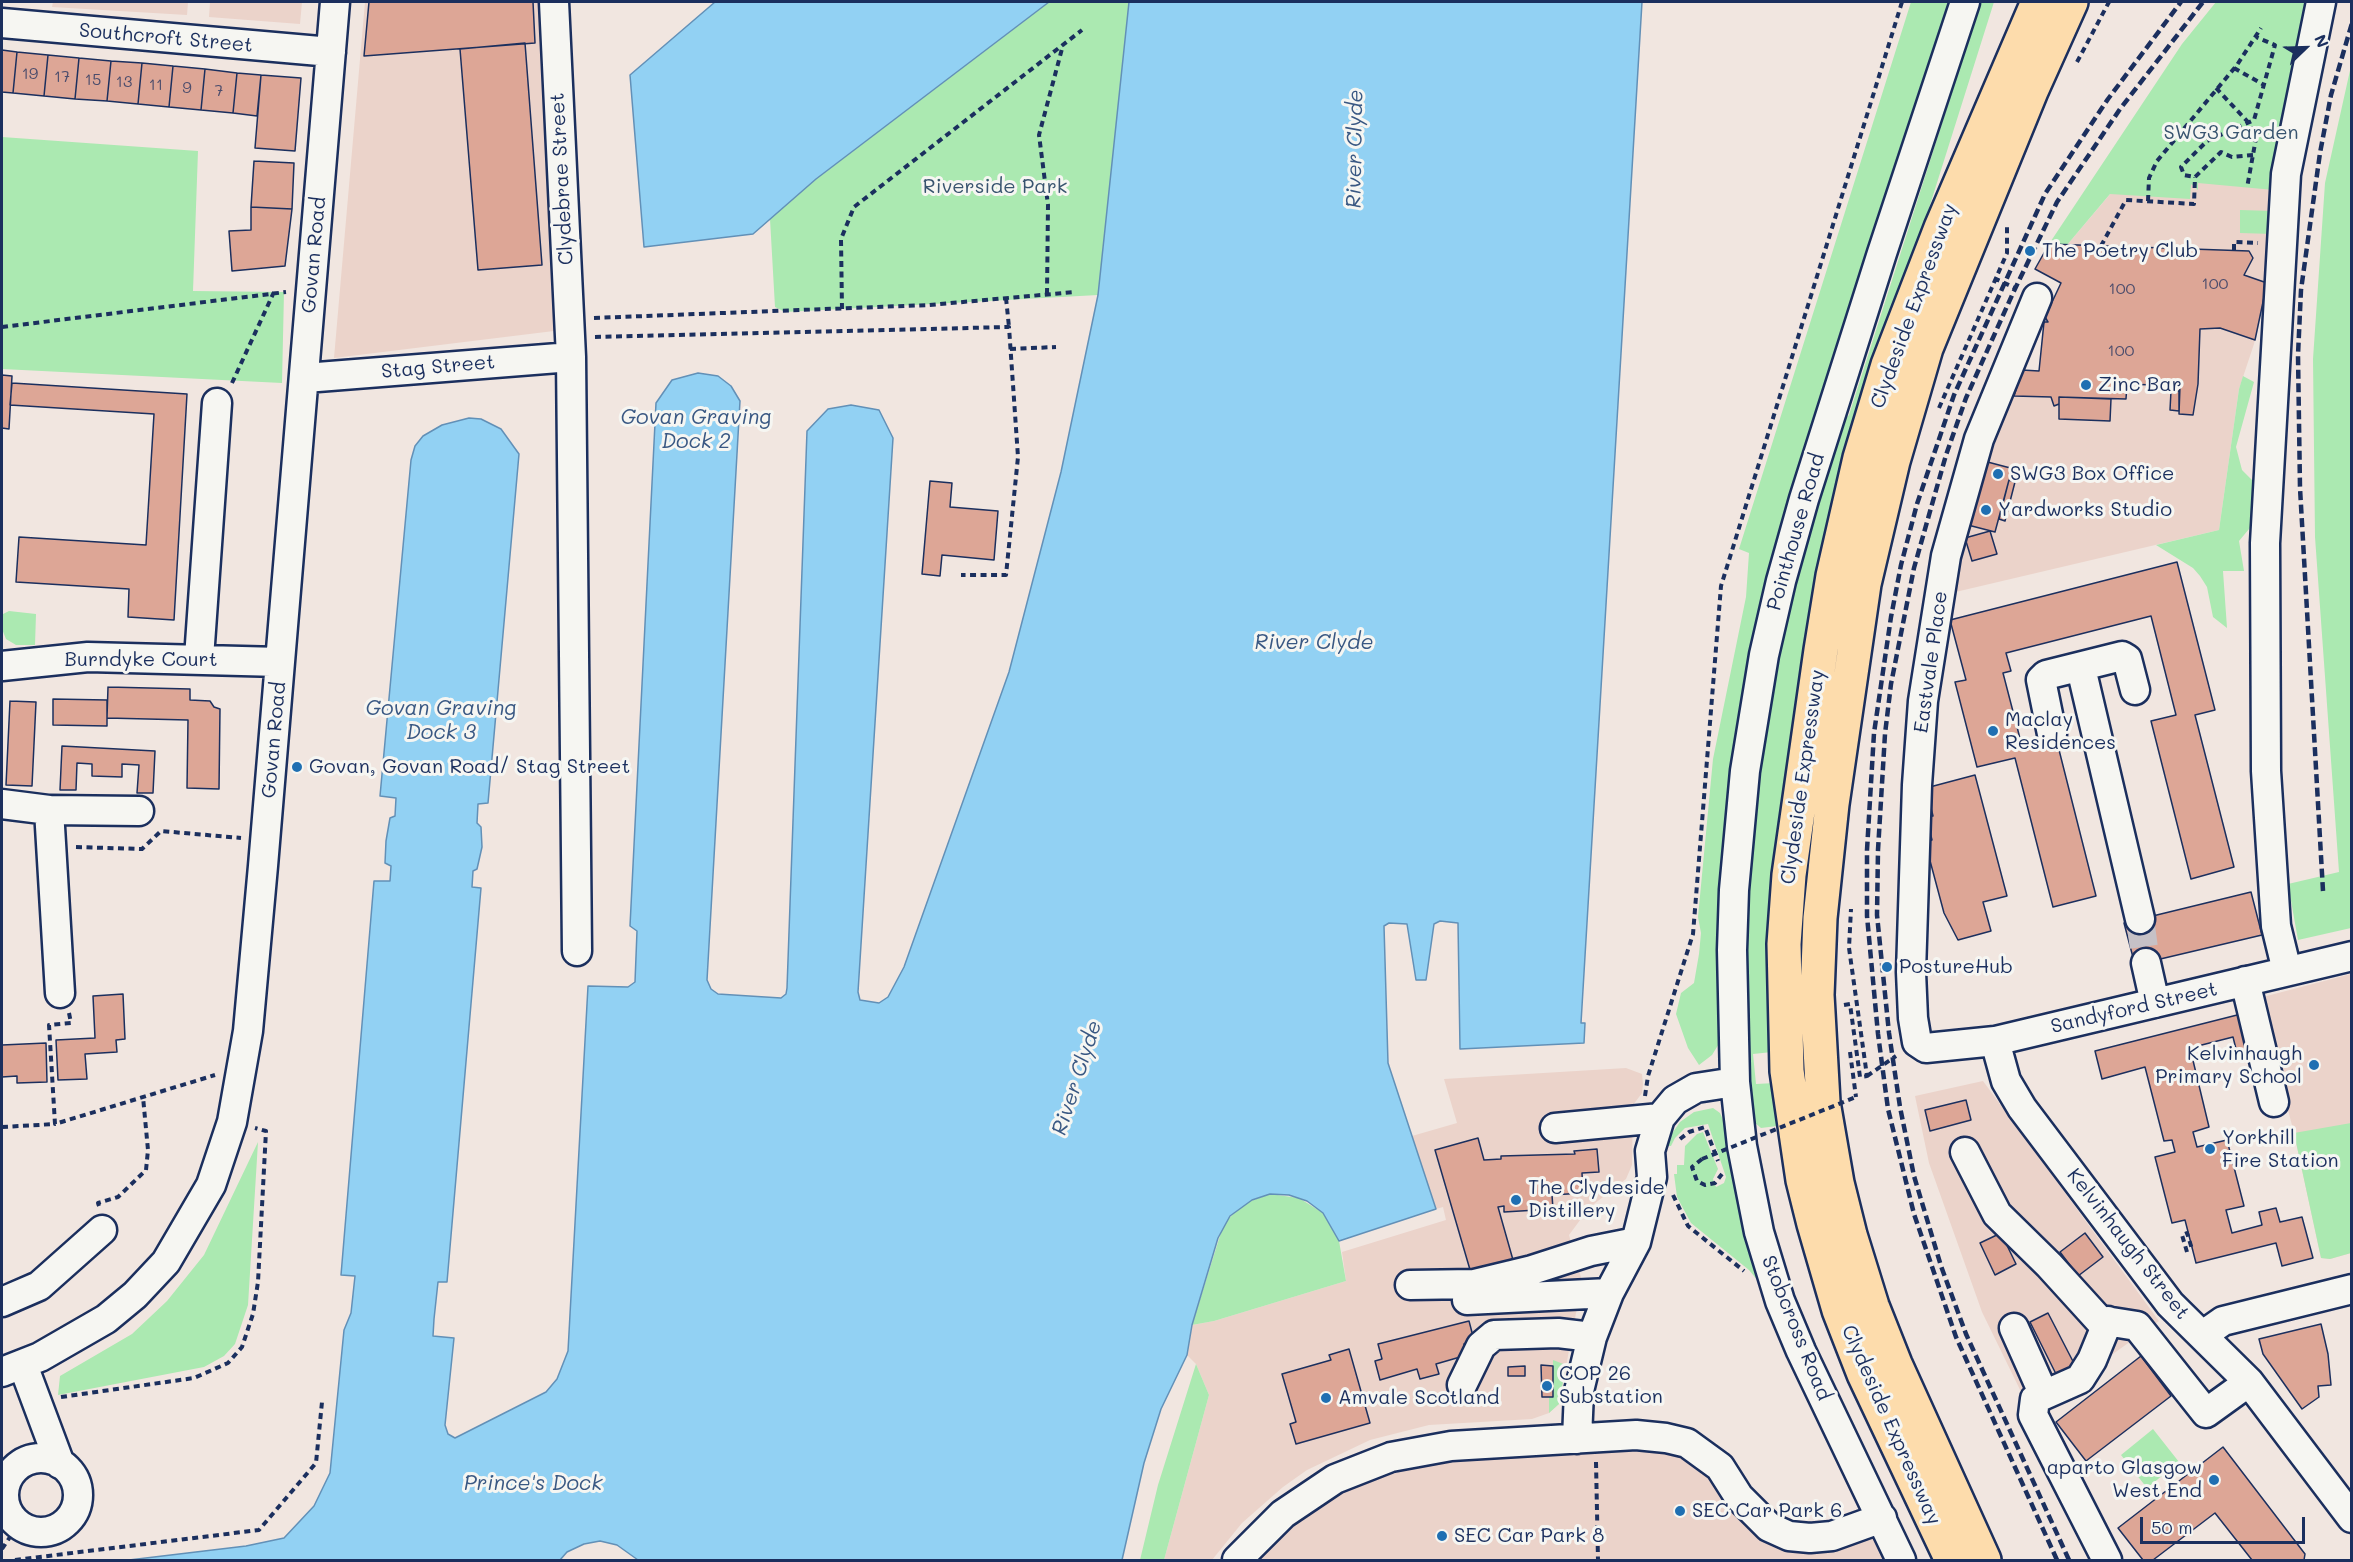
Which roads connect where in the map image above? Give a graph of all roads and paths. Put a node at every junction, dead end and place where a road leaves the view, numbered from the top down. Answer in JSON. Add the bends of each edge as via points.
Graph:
{"nodes":[{"id":1,"x":335,"y":2,"type":"edge"},
{"id":2,"x":554,"y":2,"type":"edge"},
{"id":3,"x":1902,"y":2,"type":"edge"},
{"id":4,"x":1965,"y":2,"type":"edge"},
{"id":5,"x":2013,"y":2,"type":"edge"},
{"id":6,"x":2038,"y":2,"type":"edge"},
{"id":7,"x":2071,"y":2,"type":"edge"},
{"id":8,"x":2321,"y":2,"type":"edge"},
{"id":9,"x":36,"y":14,"type":"edge"},
{"id":10,"x":2,"y":23,"type":"edge"},
{"id":11,"x":2261,"y":28,"type":"dead end"},
{"id":12,"x":1082,"y":30,"type":"dead end"},
{"id":13,"x":2256,"y":37,"type":"junction"},
{"id":14,"x":1063,"y":45,"type":"junction"},
{"id":15,"x":331,"y":52,"type":"junction"},
{"id":16,"x":2234,"y":68,"type":"junction"},
{"id":17,"x":2264,"y":85,"type":"junction"},
{"id":18,"x":2216,"y":88,"type":"junction"},
{"id":19,"x":2248,"y":122,"type":"junction"},
{"id":20,"x":2253,"y":155,"type":"junction"},
{"id":21,"x":2195,"y":177,"type":"junction"},
{"id":22,"x":2247,"y":188,"type":"dead end"},
{"id":23,"x":2148,"y":201,"type":"junction"},
{"id":24,"x":2281,"y":244,"type":"junction"},
{"id":25,"x":2101,"y":246,"type":"dead end"},
{"id":26,"x":2234,"y":250,"type":"dead end"},
{"id":27,"x":1924,"y":272,"type":"junction"},
{"id":28,"x":274,"y":292,"type":"junction"},
{"id":29,"x":1075,"y":292,"type":"dead end"},
{"id":30,"x":310,"y":293,"type":"junction"},
{"id":31,"x":1047,"y":294,"type":"junction"},
{"id":32,"x":1006,"y":298,"type":"junction"},
{"id":33,"x":2037,"y":298,"type":"dead end"},
{"id":34,"x":842,"y":309,"type":"junction"},
{"id":35,"x":2,"y":327,"type":"edge"},
{"id":36,"x":1009,"y":327,"type":"junction"},
{"id":37,"x":570,"y":338,"type":"junction"},
{"id":38,"x":1056,"y":347,"type":"dead end"},
{"id":39,"x":1010,"y":349,"type":"junction"},
{"id":40,"x":305,"y":378,"type":"junction"},
{"id":41,"x":217,"y":403,"type":"joint"},
{"id":42,"x":961,"y":575,"type":"dead end"},
{"id":43,"x":199,"y":658,"type":"junction"},
{"id":44,"x":280,"y":662,"type":"junction"},
{"id":45,"x":2,"y":666,"type":"edge"},
{"id":46,"x":2080,"y":668,"type":"junction"},
{"id":47,"x":2134,"y":690,"type":"dead end"},
{"id":48,"x":2052,"y":734,"type":"dead end"},
{"id":49,"x":2,"y":804,"type":"edge"},
{"id":50,"x":49,"y":810,"type":"junction"},
{"id":51,"x":139,"y":811,"type":"dead end"},
{"id":52,"x":51,"y":846,"type":"junction"},
{"id":53,"x":240,"y":847,"type":"dead end"},
{"id":54,"x":2140,"y":919,"type":"tunnel mouth"},
{"id":55,"x":578,"y":951,"type":"dead end"},
{"id":56,"x":2352,"y":956,"type":"edge"},
{"id":57,"x":2146,"y":963,"type":"tunnel mouth"},
{"id":58,"x":2287,"y":971,"type":"junction"},
{"id":59,"x":2245,"y":981,"type":"junction"},
{"id":60,"x":60,"y":993,"type":"joint"},
{"id":61,"x":2155,"y":1003,"type":"junction"},
{"id":62,"x":1843,"y":1005,"type":"dead end"},
{"id":63,"x":1995,"y":1041,"type":"junction"},
{"id":64,"x":1917,"y":1042,"type":"junction"},
{"id":65,"x":243,"y":1066,"type":"junction"},
{"id":66,"x":1867,"y":1076,"type":"dead end"},
{"id":67,"x":1860,"y":1077,"type":"dead end"},
{"id":68,"x":1735,"y":1082,"type":"junction"},
{"id":69,"x":143,"y":1097,"type":"junction"},
{"id":70,"x":1856,"y":1097,"type":"dead end"},
{"id":71,"x":2274,"y":1102,"type":"dead end"},
{"id":72,"x":1660,"y":1118,"type":"junction"},
{"id":73,"x":232,"y":1122,"type":"junction"},
{"id":74,"x":55,"y":1124,"type":"junction"},
{"id":75,"x":2,"y":1127,"type":"edge"},
{"id":76,"x":1555,"y":1128,"type":"dead end"},
{"id":77,"x":1712,"y":1147,"type":"dead end"},
{"id":78,"x":1650,"y":1151,"type":"junction"},
{"id":79,"x":1965,"y":1152,"type":"dead end"},
{"id":80,"x":1721,"y":1168,"type":"dead end"},
{"id":81,"x":1673,"y":1191,"type":"dead end"},
{"id":82,"x":102,"y":1230,"type":"joint"},
{"id":83,"x":1636,"y":1242,"type":"junction"},
{"id":84,"x":1748,"y":1275,"type":"dead end"},
{"id":85,"x":1410,"y":1286,"type":"dead end"},
{"id":86,"x":2352,"y":1289,"type":"edge"},
{"id":87,"x":1609,"y":1293,"type":"junction"},
{"id":88,"x":1453,"y":1301,"type":"dead end"},
{"id":89,"x":2,"y":1302,"type":"edge"},
{"id":90,"x":2108,"y":1321,"type":"junction"},
{"id":91,"x":2014,"y":1328,"type":"dead end"},
{"id":92,"x":2203,"y":1335,"type":"junction"},
{"id":93,"x":1592,"y":1336,"type":"junction"},
{"id":94,"x":12,"y":1368,"type":"edge"},
{"id":95,"x":2249,"y":1382,"type":"junction"},
{"id":96,"x":1462,"y":1384,"type":"dead end"},
{"id":97,"x":2044,"y":1395,"type":"junction"},
{"id":98,"x":322,"y":1402,"type":"dead end"},
{"id":99,"x":38,"y":1408,"type":"junction"},
{"id":100,"x":1586,"y":1438,"type":"junction"},
{"id":101,"x":60,"y":1464,"type":"junction"},
{"id":102,"x":14,"y":1469,"type":"edge"},
{"id":103,"x":8,"y":1511,"type":"edge"},
{"id":104,"x":1882,"y":1518,"type":"junction"},
{"id":105,"x":2352,"y":1518,"type":"edge"},
{"id":106,"x":2,"y":1549,"type":"edge"},
{"id":107,"x":15,"y":1560,"type":"edge"},
{"id":108,"x":1237,"y":1560,"type":"edge"},
{"id":109,"x":1598,"y":1560,"type":"edge"},
{"id":110,"x":1901,"y":1560,"type":"edge"},
{"id":111,"x":1952,"y":1560,"type":"edge"},
{"id":112,"x":1984,"y":1560,"type":"edge"},
{"id":113,"x":2107,"y":1560,"type":"edge"}],
"edges":[{"from":1,"to":15,"type":"street","name":"Govan Road"},
{"from":2,"to":37,"type":"street","name":"Clydebrae Street"},
{"from":3,"to":72,"type":"path","via":[[1721,586],[1692,934],[1648,1076],[1644,1106]]},
{"from":4,"to":68,"type":"street","name":"Pointhouse Road","via":[[1804,500],[1764,656],[1745,771],[1734,890]]},
{"from":5,"to":27,"type":"main road","via":[[1994,48]]},
{"from":6,"to":27,"type":"main road","name":"Clydeside Expressway"},
{"from":7,"to":112,"type":"main road","name":"Clydeside Expressway","via":[[1926,348],[1893,461],[1864,584],[1820,918],[1817,995],[1823,1102],[1837,1183],[1872,1306]]},
{"from":8,"to":24,"type":"street","via":[[2286,174]]},
{"from":9,"to":10,"type":"street","name":"Southcroft Street"},
{"from":9,"to":15,"type":"street","name":"Southcroft Street"},
{"from":11,"to":13,"type":"path"},
{"from":12,"to":14,"type":"path"},
{"from":13,"to":16,"type":"path"},
{"from":13,"to":17,"type":"path","via":[[2275,45]]},
{"from":14,"to":31,"type":"path","via":[[1039,135],[1048,205]]},
{"from":14,"to":34,"type":"path","via":[[854,207],[841,239]]},
{"from":15,"to":30,"type":"street","name":"Govan Road"},
{"from":16,"to":17,"type":"path"},
{"from":16,"to":18,"type":"path"},
{"from":17,"to":19,"type":"path","via":[[2254,120]]},
{"from":18,"to":19,"type":"path"},
{"from":18,"to":23,"type":"path","via":[[2157,160],[2149,178]]},
{"from":19,"to":20,"type":"path","via":[[2256,138]]},
{"from":19,"to":21,"type":"path","via":[[2219,134],[2187,158],[2181,167],[2184,175]]},
{"from":20,"to":21,"type":"path","via":[[2232,157],[2221,152]]},
{"from":20,"to":22,"type":"path"},
{"from":21,"to":23,"type":"path","via":[[2194,204]]},
{"from":23,"to":25,"type":"path","via":[[2126,200]]},
{"from":24,"to":26,"type":"path","via":[[2234,242]]},
{"from":24,"to":58,"type":"street","via":[[2265,543],[2266,771],[2276,926]]},
{"from":27,"to":111,"type":"main road","name":"Clydeside Expressway","via":[[1888,365],[1860,458],[1833,576],[1789,875],[1784,1004],[1793,1121],[1803,1180],[1828,1276],[1864,1374]]},
{"from":28,"to":30,"type":"path"},
{"from":28,"to":35,"type":"path"},
{"from":28,"to":41,"type":"path","via":[[231,385]]},
{"from":29,"to":31,"type":"path"},
{"from":30,"to":40,"type":"street","name":"Govan Road"},
{"from":31,"to":32,"type":"path"},
{"from":32,"to":34,"type":"path"},
{"from":32,"to":36,"type":"path"},
{"from":33,"to":64,"type":"street","name":"Eastvale Place","via":[[1979,439],[1946,556],[1923,701],[1917,785],[1911,972]]},
{"from":34,"to":37,"type":"path"},
{"from":36,"to":37,"type":"path"},
{"from":36,"to":39,"type":"path"},
{"from":37,"to":40,"type":"street","name":"Stag Street"},
{"from":37,"to":55,"type":"street","name":"Clydebrae Street"},
{"from":38,"to":39,"type":"path"},
{"from":39,"to":42,"type":"path","via":[[1018,457],[1006,575]]},
{"from":40,"to":44,"type":"street","name":"Govan Road"},
{"from":41,"to":43,"type":"street"},
{"from":43,"to":44,"type":"street","name":"Burndyke Court"},
{"from":43,"to":45,"type":"street","name":"Burndyke Court","via":[[88,657]]},
{"from":44,"to":65,"type":"street","name":"Govan Road"},
{"from":46,"to":47,"type":"street","via":[[2122,656],[2127,659]]},
{"from":46,"to":48,"type":"street","via":[[2046,675],[2041,680]]},
{"from":46,"to":54,"type":"street"},
{"from":49,"to":50,"type":"street"},
{"from":50,"to":51,"type":"street"},
{"from":50,"to":52,"type":"street"},
{"from":52,"to":53,"type":"path","via":[[142,849],[161,831],[242,838]]},
{"from":52,"to":60,"type":"street"},
{"from":56,"to":58,"type":"street","name":"Sandyford Street"},
{"from":57,"to":61,"type":"street"},
{"from":58,"to":59,"type":"street","name":"Sandyford Street"},
{"from":59,"to":61,"type":"street","name":"Sandyford Street"},
{"from":59,"to":71,"type":"street"},
{"from":60,"to":74,"type":"path","via":[[71,1023],[50,1025]]},
{"from":61,"to":63,"type":"street","name":"Sandyford Street"},
{"from":62,"to":67,"type":"path","via":[[1850,1004]]},
{"from":63,"to":64,"type":"street","name":"Sandyford Street","via":[[1926,1048]]},
{"from":63,"to":92,"type":"street","name":"Kelvinhaugh Street","via":[[2006,1081],[2022,1108],[2170,1304]]},
{"from":64,"to":66,"type":"path"},
{"from":65,"to":69,"type":"path"},
{"from":65,"to":73,"type":"street","name":"Govan Road"},
{"from":68,"to":72,"type":"street","via":[[1691,1090],[1675,1100]]},
{"from":68,"to":104,"type":"street","name":"Stobcross Road","via":[[1749,1188],[1780,1300]]},
{"from":69,"to":74,"type":"path"},
{"from":69,"to":82,"type":"path","via":[[146,1170],[118,1197],[98,1203]]},
{"from":70,"to":80,"type":"path","bridge":true,"via":[[1702,1159],[1692,1167],[1701,1184],[1718,1181]]},
{"from":72,"to":76,"type":"street"},
{"from":72,"to":78,"type":"street"},
{"from":73,"to":94,"type":"street","name":"Govan Road","via":[[211,1185],[165,1262],[106,1319]]},
{"from":73,"to":99,"type":"path","via":[[266,1131],[258,1282],[242,1347],[228,1363],[194,1378],[51,1398]]},
{"from":74,"to":75,"type":"path"},
{"from":77,"to":78,"type":"path","via":[[1705,1127],[1699,1127],[1669,1151]]},
{"from":78,"to":83,"type":"street","via":[[1652,1178]]},
{"from":79,"to":90,"type":"street","via":[[1996,1214],[2099,1320]]},
{"from":81,"to":84,"type":"path","via":[[1688,1226]]},
{"from":82,"to":89,"type":"street","via":[[39,1286]]},
{"from":83,"to":85,"type":"street","via":[[1474,1284]]},
{"from":83,"to":87,"type":"street"},
{"from":86,"to":92,"type":"street","via":[[2223,1322]]},
{"from":87,"to":88,"type":"street"},
{"from":87,"to":93,"type":"street"},
{"from":90,"to":95,"type":"street","via":[[2137,1326],[2205,1413]]},
{"from":90,"to":97,"type":"street","via":[[2080,1379]]},
{"from":91,"to":97,"type":"street"},
{"from":92,"to":95,"type":"street","name":"Kelvinhaugh Street"},
{"from":93,"to":96,"type":"street","via":[[1494,1335],[1481,1346]]},
{"from":93,"to":100,"type":"street","via":[[1579,1391]]},
{"from":94,"to":99,"type":"street"},
{"from":95,"to":105,"type":"street","name":"Kelvinhaugh Street"},
{"from":97,"to":113,"type":"street","via":[[2035,1399],[2033,1415]]},
{"from":98,"to":107,"type":"path","via":[[316,1463],[259,1530]]},
{"from":99,"to":101,"type":"street"},
{"from":99,"to":102,"type":"street"},
{"from":100,"to":104,"type":"street","via":[[1636,1435],[1687,1443],[1720,1467],[1739,1497],[1769,1527],[1789,1536],[1832,1536]]},
{"from":100,"to":108,"type":"street","via":[[1451,1446],[1390,1457],[1335,1479],[1312,1493],[1283,1514]]},
{"from":100,"to":109,"type":"path"},
{"from":101,"to":102,"type":"street","via":[[48,1459]]},
{"from":101,"to":103,"type":"street","via":[[75,1482],[76,1506],[63,1525],[46,1532],[28,1531]]},
{"from":102,"to":103,"type":"street","via":[[4,1492]]},
{"from":103,"to":106,"type":"path"},
{"from":104,"to":110,"type":"street","name":"Stobcross Road"}]}
